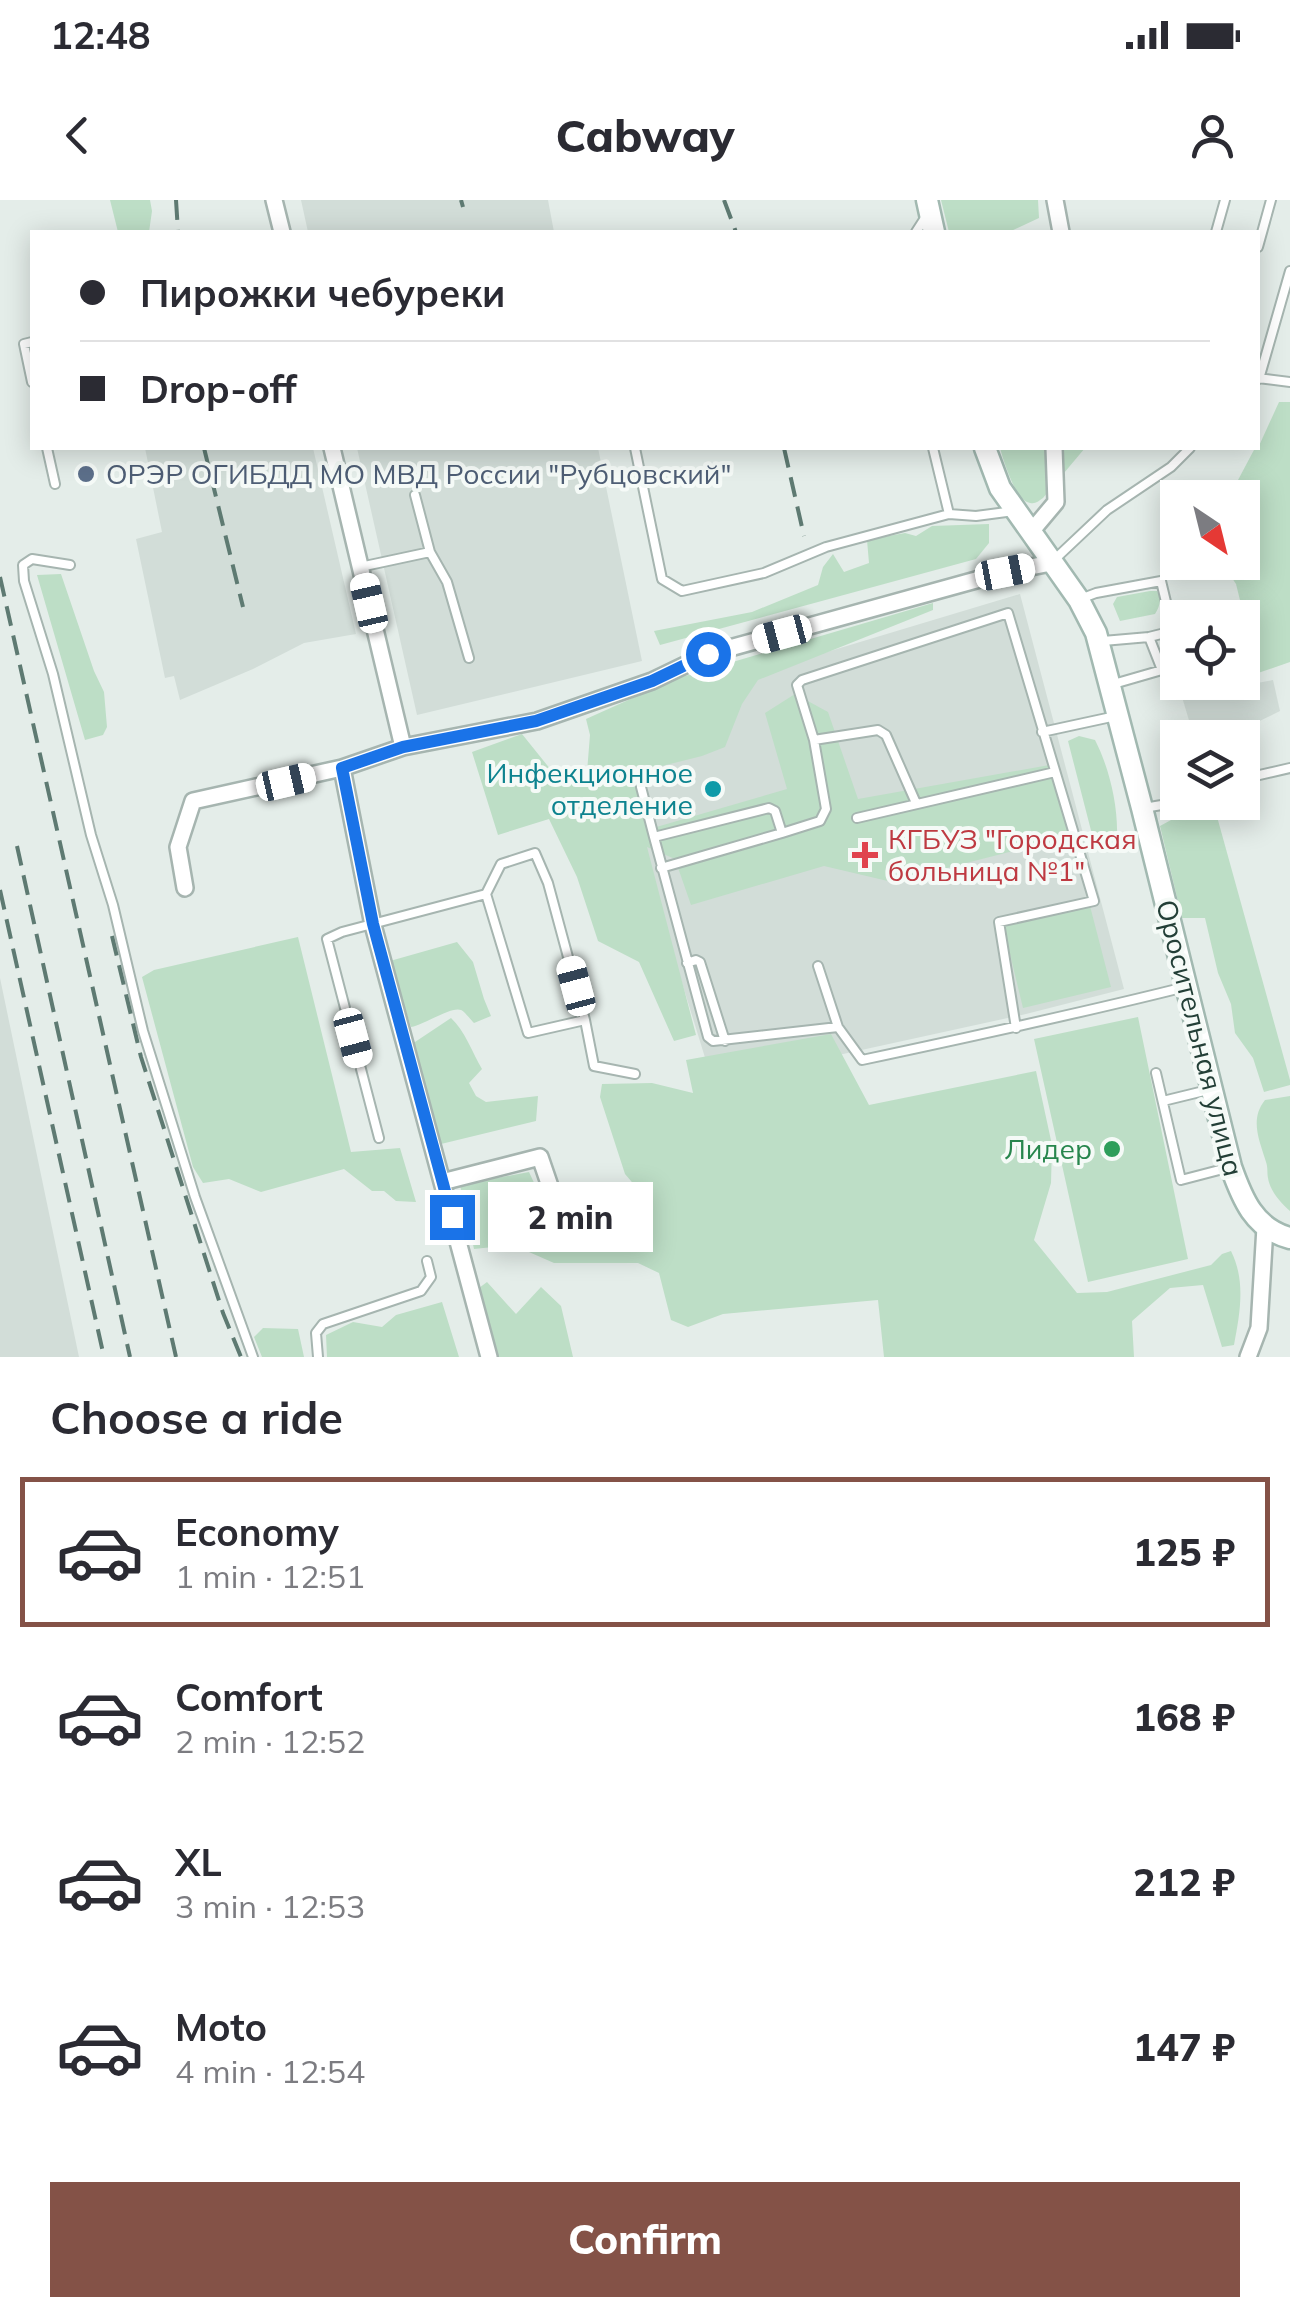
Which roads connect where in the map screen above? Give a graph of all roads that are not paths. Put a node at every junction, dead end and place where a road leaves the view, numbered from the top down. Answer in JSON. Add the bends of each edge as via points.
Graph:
{"nodes":[{"id":1,"x":274,"y":200,"type":"edge"},
{"id":2,"x":1056,"y":200,"type":"edge"},
{"id":3,"x":1225,"y":200,"type":"edge"},
{"id":4,"x":1271,"y":200,"type":"edge"},
{"id":5,"x":282,"y":230,"type":"edge"},
{"id":6,"x":1061,"y":230,"type":"edge"},
{"id":7,"x":1217,"y":230,"type":"edge"},
{"id":8,"x":1260,"y":240,"type":"edge"},
{"id":9,"x":1290,"y":271,"type":"edge"},
{"id":10,"x":30,"y":342,"type":"edge"},
{"id":11,"x":1260,"y":371,"type":"edge"},
{"id":12,"x":30,"y":372,"type":"edge"},
{"id":13,"x":1260,"y":378,"type":"edge"},
{"id":14,"x":1290,"y":382,"type":"edge"},
{"id":15,"x":47,"y":450,"type":"edge"},
{"id":16,"x":332,"y":450,"type":"edge"},
{"id":17,"x":635,"y":450,"type":"edge"},
{"id":18,"x":933,"y":450,"type":"edge"},
{"id":19,"x":986,"y":450,"type":"edge"},
{"id":20,"x":1054,"y":450,"type":"edge"},
{"id":21,"x":1188,"y":450,"type":"edge"},
{"id":22,"x":55,"y":484,"type":"dead end"},
{"id":23,"x":415,"y":495,"type":"dead end"},
{"id":24,"x":1015,"y":510,"type":"junction"},
{"id":25,"x":949,"y":514,"type":"junction"},
{"id":26,"x":1030,"y":532,"type":"junction"},
{"id":27,"x":430,"y":552,"type":"junction"},
{"id":28,"x":1051,"y":563,"type":"junction"},
{"id":29,"x":70,"y":565,"type":"dead end"},
{"id":30,"x":360,"y":567,"type":"junction"},
{"id":31,"x":1078,"y":600,"type":"junction"},
{"id":32,"x":1149,"y":637,"type":"junction"},
{"id":33,"x":1098,"y":641,"type":"junction"},
{"id":34,"x":468,"y":658,"type":"dead end"},
{"id":35,"x":1110,"y":685,"type":"junction"},
{"id":36,"x":1118,"y":716,"type":"junction"},
{"id":37,"x":1042,"y":732,"type":"junction"},
{"id":38,"x":814,"y":740,"type":"junction"},
{"id":39,"x":403,"y":747,"type":"junction"},
{"id":40,"x":342,"y":768,"type":"junction"},
{"id":41,"x":1290,"y":768,"type":"edge"},
{"id":42,"x":1055,"y":772,"type":"junction"},
{"id":43,"x":1260,"y":775,"type":"edge"},
{"id":44,"x":640,"y":787,"type":"dead end"},
{"id":45,"x":916,"y":803,"type":"junction"},
{"id":46,"x":1160,"y":805,"type":"edge"},
{"id":47,"x":1142,"y":808,"type":"junction"},
{"id":48,"x":857,"y":818,"type":"dead end"},
{"id":49,"x":782,"y":834,"type":"junction"},
{"id":50,"x":654,"y":838,"type":"junction"},
{"id":51,"x":661,"y":868,"type":"junction"},
{"id":52,"x":185,"y":888,"type":"dead end"},
{"id":53,"x":486,"y":894,"type":"junction"},
{"id":54,"x":373,"y":924,"type":"junction"},
{"id":55,"x":687,"y":963,"type":"junction"},
{"id":56,"x":818,"y":966,"type":"dead end"},
{"id":57,"x":1185,"y":987,"type":"junction"},
{"id":58,"x":585,"y":1020,"type":"junction"},
{"id":59,"x":838,"y":1027,"type":"junction"},
{"id":60,"x":1016,"y":1028,"type":"junction"},
{"id":61,"x":724,"y":1040,"type":"junction"},
{"id":62,"x":1156,"y":1073,"type":"dead end"},
{"id":63,"x":635,"y":1074,"type":"dead end"},
{"id":64,"x":1212,"y":1089,"type":"junction"},
{"id":65,"x":1163,"y":1101,"type":"junction"},
{"id":66,"x":379,"y":1138,"type":"dead end"},
{"id":67,"x":1231,"y":1167,"type":"junction"},
{"id":68,"x":442,"y":1182,"type":"junction"},
{"id":69,"x":554,"y":1198,"type":"dead end"},
{"id":70,"x":1265,"y":1227,"type":"junction"},
{"id":71,"x":1290,"y":1238,"type":"edge"},
{"id":72,"x":427,"y":1261,"type":"dead end"},
{"id":73,"x":253,"y":1357,"type":"edge"},
{"id":74,"x":318,"y":1357,"type":"edge"},
{"id":75,"x":490,"y":1357,"type":"edge"},
{"id":76,"x":1248,"y":1357,"type":"edge"}],
"edges":[{"from":1,"to":5,"type":"street"},
{"from":2,"to":6,"type":"street"},
{"from":3,"to":7,"type":"lane"},
{"from":4,"to":8,"type":"lane"},
{"from":9,"to":11,"type":"lane"},
{"from":10,"to":12,"type":"lane","via":[[24,344]]},
{"from":13,"to":14,"type":"lane"},
{"from":15,"to":22,"type":"lane"},
{"from":16,"to":30,"type":"street"},
{"from":17,"to":25,"type":"lane","via":[[662,580],[682,590],[764,573],[826,546]]},
{"from":18,"to":25,"type":"lane"},
{"from":19,"to":24,"type":"main road","name":"Оросительная улица"},
{"from":20,"to":26,"type":"street","via":[[1056,502]]},
{"from":21,"to":28,"type":"lane","via":[[1107,510]]},
{"from":23,"to":27,"type":"lane"},
{"from":24,"to":25,"type":"lane"},
{"from":24,"to":26,"type":"main road","name":"Оросительная улица"},
{"from":26,"to":28,"type":"main road","name":"Оросительная улица"},
{"from":27,"to":30,"type":"lane"},
{"from":27,"to":34,"type":"lane","via":[[447,582]]},
{"from":28,"to":31,"type":"main road","name":"Оросительная улица"},
{"from":28,"to":39,"type":"street","via":[[708,654],[536,721]]},
{"from":29,"to":73,"type":"lane","via":[[32,559],[23,564],[24,581],[143,1031]]},
{"from":30,"to":39,"type":"street"},
{"from":31,"to":32,"type":"lane","via":[[1161,581],[1174,631]]},
{"from":31,"to":33,"type":"main road","name":"Оросительная улица"},
{"from":32,"to":33,"type":"lane"},
{"from":32,"to":35,"type":"lane","via":[[1162,670]]},
{"from":33,"to":35,"type":"main road","name":"Оросительная улица"},
{"from":35,"to":36,"type":"main road","name":"Оросительная улица"},
{"from":36,"to":37,"type":"lane"},
{"from":36,"to":47,"type":"main road","name":"Оросительная улица"},
{"from":37,"to":38,"type":"lane","via":[[1008,613],[802,680],[797,685]]},
{"from":37,"to":42,"type":"lane"},
{"from":38,"to":45,"type":"lane","via":[[878,730]]},
{"from":38,"to":49,"type":"lane","via":[[826,809],[820,821]]},
{"from":39,"to":40,"type":"street"},
{"from":40,"to":52,"type":"street","via":[[193,801],[178,847]]},
{"from":40,"to":54,"type":"street"},
{"from":41,"to":43,"type":"lane"},
{"from":42,"to":45,"type":"lane"},
{"from":42,"to":60,"type":"lane","via":[[1094,901],[999,922]]},
{"from":44,"to":50,"type":"lane"},
{"from":45,"to":48,"type":"lane"},
{"from":46,"to":47,"type":"lane"},
{"from":47,"to":57,"type":"main road","name":"Оросительная улица"},
{"from":49,"to":50,"type":"lane","via":[[769,808]]},
{"from":49,"to":51,"type":"lane"},
{"from":50,"to":51,"type":"lane"},
{"from":51,"to":55,"type":"lane"},
{"from":53,"to":54,"type":"lane"},
{"from":53,"to":58,"type":"lane","via":[[528,1034]]},
{"from":53,"to":58,"type":"lane","via":[[501,864],[535,853]]},
{"from":54,"to":66,"type":"lane","via":[[327,939]]},
{"from":54,"to":68,"type":"street"},
{"from":55,"to":61,"type":"lane","via":[[708,1037]]},
{"from":55,"to":61,"type":"lane","via":[[700,962]]},
{"from":56,"to":59,"type":"lane"},
{"from":57,"to":60,"type":"lane"},
{"from":57,"to":64,"type":"main road","name":"Оросительная улица"},
{"from":58,"to":63,"type":"lane","via":[[594,1066]]},
{"from":59,"to":60,"type":"lane","via":[[862,1060]]},
{"from":59,"to":61,"type":"lane"},
{"from":62,"to":65,"type":"lane"},
{"from":64,"to":65,"type":"lane"},
{"from":64,"to":67,"type":"main road","name":"Оросительная улица"},
{"from":65,"to":67,"type":"lane","via":[[1181,1180]]},
{"from":67,"to":70,"type":"main road","name":"Оросительная улица","via":[[1241,1195]]},
{"from":68,"to":69,"type":"street","via":[[540,1157]]},
{"from":68,"to":75,"type":"street"},
{"from":70,"to":71,"type":"main road"},
{"from":70,"to":76,"type":"street","via":[[1259,1328]]},
{"from":72,"to":74,"type":"lane","via":[[431,1278],[421,1290],[323,1324],[316,1333]]}]}
